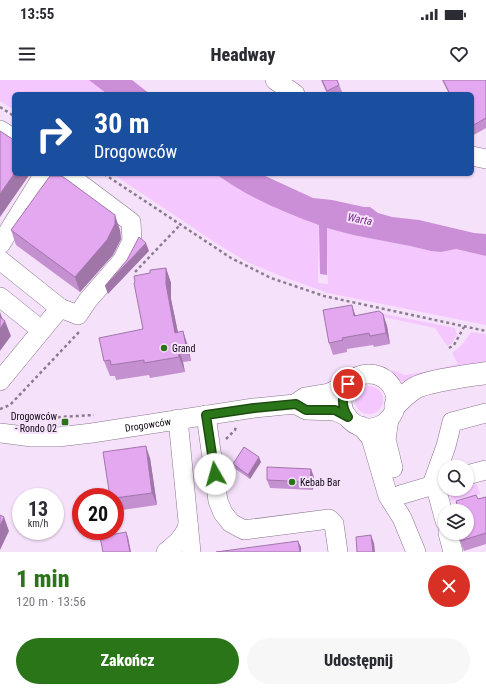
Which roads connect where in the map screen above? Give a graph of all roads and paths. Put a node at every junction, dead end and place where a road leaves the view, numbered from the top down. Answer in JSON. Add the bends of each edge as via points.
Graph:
{"nodes":[{"id":1,"x":275,"y":80,"type":"edge"},
{"id":2,"x":292,"y":92,"type":"edge"},
{"id":3,"x":0,"y":107,"type":"edge"},
{"id":4,"x":12,"y":115,"type":"edge"},
{"id":5,"x":0,"y":130,"type":"edge"},
{"id":6,"x":12,"y":138,"type":"edge"},
{"id":7,"x":474,"y":156,"type":"edge"},
{"id":8,"x":486,"y":159,"type":"edge"},
{"id":9,"x":43,"y":176,"type":"edge"},
{"id":10,"x":71,"y":176,"type":"edge"},
{"id":11,"x":107,"y":176,"type":"edge"},
{"id":12,"x":0,"y":245,"type":"edge"},
{"id":13,"x":0,"y":260,"type":"edge"},
{"id":14,"x":0,"y":297,"type":"edge"},
{"id":15,"x":60,"y":308,"type":"junction"},
{"id":16,"x":464,"y":327,"type":"junction"},
{"id":17,"x":41,"y":330,"type":"junction"},
{"id":18,"x":486,"y":331,"type":"edge"},
{"id":19,"x":449,"y":348,"type":"dead end"},
{"id":20,"x":486,"y":374,"type":"edge"},
{"id":21,"x":0,"y":381,"type":"edge"},
{"id":22,"x":348,"y":384,"type":"junction"},
{"id":23,"x":296,"y":404,"type":"junction"},
{"id":24,"x":392,"y":412,"type":"junction"},
{"id":25,"x":486,"y":413,"type":"edge"},
{"id":26,"x":206,"y":415,"type":"junction"},
{"id":27,"x":178,"y":419,"type":"junction"},
{"id":28,"x":354,"y":422,"type":"junction"},
{"id":29,"x":0,"y":433,"type":"edge"},
{"id":30,"x":486,"y":470,"type":"edge"},
{"id":31,"x":474,"y":473,"type":"edge"},
{"id":32,"x":437,"y":483,"type":"edge"},
{"id":33,"x":400,"y":495,"type":"junction"},
{"id":34,"x":441,"y":504,"type":"edge"},
{"id":35,"x":402,"y":518,"type":"junction"},
{"id":36,"x":188,"y":525,"type":"junction"},
{"id":37,"x":450,"y":540,"type":"edge"},
{"id":38,"x":166,"y":552,"type":"edge"},
{"id":39,"x":191,"y":552,"type":"edge"},
{"id":40,"x":338,"y":552,"type":"edge"},
{"id":41,"x":416,"y":552,"type":"edge"},
{"id":42,"x":453,"y":552,"type":"edge"}],
"edges":[{"from":1,"to":2,"type":"street"},
{"from":3,"to":4,"type":"path"},
{"from":5,"to":6,"type":"street"},
{"from":7,"to":8,"type":"street"},
{"from":9,"to":12,"type":"street"},
{"from":10,"to":15,"type":"street","via":[[131,222],[132,241],[122,261],[78,315]]},
{"from":11,"to":16,"type":"path","via":[[231,258],[271,278],[324,296]]},
{"from":13,"to":15,"type":"street"},
{"from":14,"to":17,"type":"street"},
{"from":15,"to":17,"type":"street"},
{"from":16,"to":18,"type":"path"},
{"from":16,"to":19,"type":"path","via":[[454,345]]},
{"from":17,"to":21,"type":"street"},
{"from":20,"to":24,"type":"main road","via":[[417,387],[408,392]]},
{"from":22,"to":23,"type":"street","name":"Drogowców","via":[[329,393],[305,397]]},
{"from":22,"to":24,"type":"street","via":[[355,378],[371,374],[387,380],[396,395]]},
{"from":22,"to":28,"type":"street","via":[[343,397],[344,411]]},
{"from":23,"to":26,"type":"street","name":"Drogowców"},
{"from":23,"to":28,"type":"street","name":"Drogowców","via":[[306,410],[335,410]]},
{"from":24,"to":28,"type":"street","via":[[376,427],[368,428]]},
{"from":24,"to":33,"type":"street","via":[[386,439]]},
{"from":25,"to":32,"type":"street","via":[[452,422]]},
{"from":26,"to":27,"type":"street","name":"Drogowców"},
{"from":26,"to":40,"type":"street","via":[[218,501],[231,523],[244,530],[328,519],[334,524]]},
{"from":27,"to":29,"type":"street","name":"Drogowców","via":[[58,437]]},
{"from":27,"to":36,"type":"street"},
{"from":28,"to":35,"type":"street","via":[[371,438],[388,496]]},
{"from":30,"to":31,"type":"street"},
{"from":32,"to":33,"type":"street"},
{"from":32,"to":34,"type":"street"},
{"from":33,"to":35,"type":"street"},
{"from":35,"to":41,"type":"street"},
{"from":36,"to":38,"type":"street","via":[[181,540]]},
{"from":36,"to":39,"type":"street"},
{"from":37,"to":42,"type":"street"}]}
